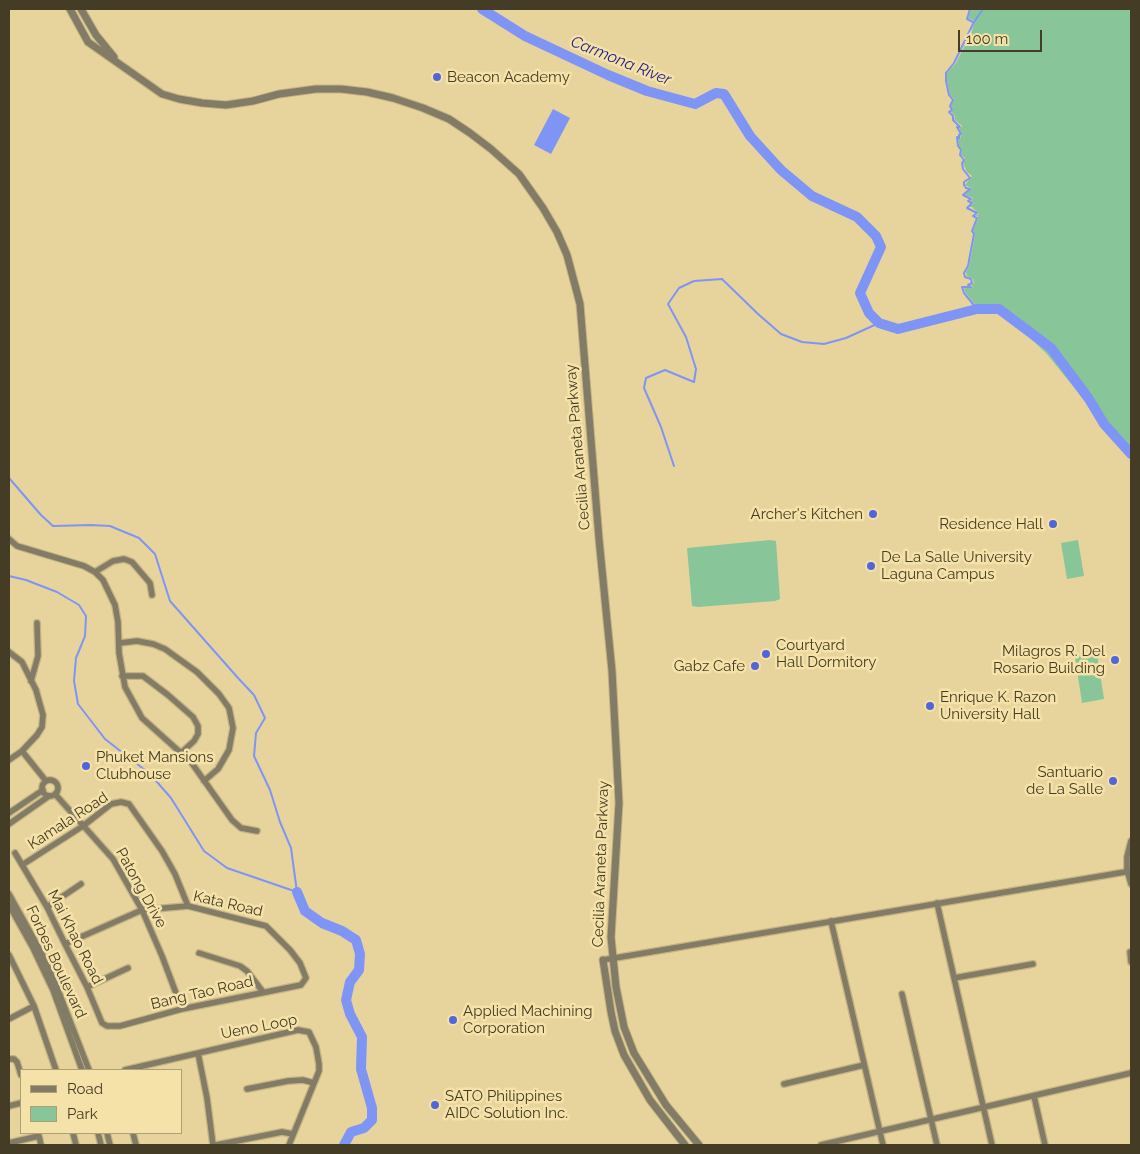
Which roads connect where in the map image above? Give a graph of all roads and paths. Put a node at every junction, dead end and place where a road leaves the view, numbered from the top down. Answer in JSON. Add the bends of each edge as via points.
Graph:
{"nodes":[{"id":1,"x":70,"y":9,"type":"edge"},
{"id":2,"x":81,"y":9,"type":"edge"},
{"id":3,"x":118,"y":63,"type":"junction"},
{"id":4,"x":9,"y":539,"type":"edge"},
{"id":5,"x":9,"y":544,"type":"edge"},
{"id":6,"x":17,"y":546,"type":"junction"},
{"id":7,"x":95,"y":572,"type":"junction"},
{"id":8,"x":152,"y":595,"type":"dead end"},
{"id":9,"x":37,"y":623,"type":"dead end"},
{"id":10,"x":120,"y":643,"type":"junction"},
{"id":11,"x":9,"y":652,"type":"edge"},
{"id":12,"x":122,"y":676,"type":"junction"},
{"id":13,"x":31,"y":681,"type":"junction"},
{"id":14,"x":22,"y":751,"type":"junction"},
{"id":15,"x":182,"y":752,"type":"junction"},
{"id":16,"x":9,"y":760,"type":"edge"},
{"id":17,"x":46,"y":781,"type":"junction"},
{"id":18,"x":204,"y":781,"type":"junction"},
{"id":19,"x":43,"y":790,"type":"junction"},
{"id":20,"x":52,"y":795,"type":"junction"},
{"id":21,"x":9,"y":813,"type":"edge"},
{"id":22,"x":9,"y":824,"type":"edge"},
{"id":23,"x":83,"y":826,"type":"junction"},
{"id":24,"x":257,"y":831,"type":"dead end"},
{"id":25,"x":1131,"y":841,"type":"edge"},
{"id":26,"x":15,"y":853,"type":"dead end"},
{"id":27,"x":22,"y":865,"type":"junction"},
{"id":28,"x":1129,"y":871,"type":"edge"},
{"id":29,"x":81,"y":884,"type":"dead end"},
{"id":30,"x":1131,"y":884,"type":"edge"},
{"id":31,"x":9,"y":894,"type":"edge"},
{"id":32,"x":936,"y":903,"type":"junction"},
{"id":33,"x":9,"y":905,"type":"edge"},
{"id":34,"x":188,"y":906,"type":"junction"},
{"id":35,"x":47,"y":907,"type":"junction"},
{"id":36,"x":142,"y":910,"type":"junction"},
{"id":37,"x":831,"y":921,"type":"junction"},
{"id":38,"x":65,"y":944,"type":"junction"},
{"id":39,"x":1130,"y":952,"type":"dead end"},
{"id":40,"x":199,"y":954,"type":"dead end"},
{"id":41,"x":9,"y":955,"type":"edge"},
{"id":42,"x":612,"y":959,"type":"junction"},
{"id":43,"x":603,"y":960,"type":"joint"},
{"id":44,"x":1131,"y":962,"type":"edge"},
{"id":45,"x":1033,"y":964,"type":"dead end"},
{"id":46,"x":128,"y":968,"type":"dead end"},
{"id":47,"x":306,"y":978,"type":"joint"},
{"id":48,"x":954,"y":978,"type":"junction"},
{"id":49,"x":88,"y":986,"type":"junction"},
{"id":50,"x":263,"y":992,"type":"junction"},
{"id":51,"x":902,"y":994,"type":"dead end"},
{"id":52,"x":34,"y":1006,"type":"junction"},
{"id":53,"x":182,"y":1009,"type":"junction"},
{"id":54,"x":9,"y":1018,"type":"edge"},
{"id":55,"x":102,"y":1023,"type":"joint"},
{"id":56,"x":198,"y":1053,"type":"junction"},
{"id":57,"x":9,"y":1059,"type":"edge"},
{"id":58,"x":864,"y":1065,"type":"junction"},
{"id":59,"x":56,"y":1069,"type":"edge"},
{"id":60,"x":82,"y":1069,"type":"edge"},
{"id":61,"x":89,"y":1069,"type":"edge"},
{"id":62,"x":129,"y":1069,"type":"edge"},
{"id":63,"x":20,"y":1072,"type":"edge"},
{"id":64,"x":1131,"y":1073,"type":"edge"},
{"id":65,"x":314,"y":1083,"type":"junction"},
{"id":66,"x":784,"y":1084,"type":"dead end"},
{"id":67,"x":247,"y":1089,"type":"dead end"},
{"id":68,"x":1034,"y":1096,"type":"junction"},
{"id":69,"x":984,"y":1108,"type":"junction"},
{"id":70,"x":931,"y":1120,"type":"junction"},
{"id":71,"x":880,"y":1132,"type":"junction"},
{"id":72,"x":293,"y":1134,"type":"junction"},
{"id":73,"x":9,"y":1143,"type":"edge"},
{"id":74,"x":41,"y":1145,"type":"edge"},
{"id":75,"x":214,"y":1145,"type":"edge"},
{"id":76,"x":288,"y":1145,"type":"edge"},
{"id":77,"x":685,"y":1145,"type":"edge"},
{"id":78,"x":699,"y":1145,"type":"edge"},
{"id":79,"x":821,"y":1145,"type":"edge"},
{"id":80,"x":883,"y":1145,"type":"edge"},
{"id":81,"x":937,"y":1145,"type":"edge"},
{"id":82,"x":992,"y":1145,"type":"edge"},
{"id":83,"x":1045,"y":1145,"type":"edge"}],
"edges":[{"from":1,"to":3,"type":"street","name":"Cecilia Araneta Parkway","via":[[88,42]]},
{"from":2,"to":3,"type":"street"},
{"from":3,"to":42,"type":"street","name":"Cecilia Araneta Parkway","via":[[162,94],[202,104],[226,105],[286,93],[340,89],[368,92],[423,108],[470,133],[519,174],[544,208],[567,255],[580,304],[612,671],[619,803],[611,925]]},
{"from":4,"to":6,"type":"street"},
{"from":5,"to":6,"type":"street"},
{"from":6,"to":7,"type":"street","via":[[70,561]]},
{"from":7,"to":8,"type":"street","via":[[113,561],[132,562],[150,583]]},
{"from":7,"to":10,"type":"street","via":[[103,580],[114,606]]},
{"from":9,"to":13,"type":"street","via":[[38,656]]},
{"from":10,"to":12,"type":"street"},
{"from":10,"to":18,"type":"street","via":[[137,641],[165,649],[196,672],[229,708],[233,728],[229,750],[218,769]]},
{"from":11,"to":13,"type":"street","via":[[22,662]]},
{"from":12,"to":15,"type":"street","via":[[142,718]]},
{"from":12,"to":15,"type":"street","via":[[143,676],[193,717],[198,734]]},
{"from":13,"to":14,"type":"street","via":[[43,715],[42,727]]},
{"from":14,"to":16,"type":"street"},
{"from":14,"to":17,"type":"street"},
{"from":15,"to":18,"type":"street"},
{"from":17,"to":19,"type":"street"},
{"from":17,"to":20,"type":"street","via":[[57,783],[58,790]]},
{"from":18,"to":24,"type":"street","via":[[232,820],[242,828]]},
{"from":19,"to":20,"type":"street"},
{"from":19,"to":21,"type":"street"},
{"from":20,"to":22,"type":"street"},
{"from":20,"to":23,"type":"street","name":"Patong Drive"},
{"from":23,"to":27,"type":"street","name":"Kamala Road"},
{"from":23,"to":34,"type":"street","name":"Kamala Road","via":[[111,804],[129,804],[162,851]]},
{"from":23,"to":36,"type":"street","name":"Patong Drive","via":[[113,858]]},
{"from":25,"to":28,"type":"street","via":[[1127,857]]},
{"from":26,"to":27,"type":"street","name":"Mai Khao Road"},
{"from":27,"to":35,"type":"street","name":"Mai Khao Road"},
{"from":28,"to":30,"type":"street"},
{"from":28,"to":32,"type":"street"},
{"from":29,"to":35,"type":"street"},
{"from":31,"to":61,"type":"street","name":"Forbes Boulevard","via":[[56,984]]},
{"from":32,"to":37,"type":"street"},
{"from":32,"to":48,"type":"street"},
{"from":33,"to":60,"type":"street","name":"Forbes Boulevard","via":[[53,990]]},
{"from":34,"to":36,"type":"street","name":"Kata Road"},
{"from":34,"to":47,"type":"street","name":"Kata Road","via":[[266,926],[290,950]]},
{"from":35,"to":38,"type":"street","name":"Mai Khao Road"},
{"from":36,"to":38,"type":"street","name":"Kata Road"},
{"from":36,"to":53,"type":"street","name":"Patong Drive"},
{"from":37,"to":42,"type":"street"},
{"from":37,"to":58,"type":"street"},
{"from":38,"to":49,"type":"street","name":"Mai Khao Road"},
{"from":39,"to":44,"type":"street"},
{"from":40,"to":50,"type":"street","via":[[240,966]]},
{"from":41,"to":52,"type":"street"},
{"from":42,"to":43,"type":"street"},
{"from":42,"to":78,"type":"street","name":"Cecilia Araneta Parkway","via":[[621,1012],[634,1053],[666,1105]]},
{"from":43,"to":77,"type":"street","name":"Cecilia Araneta Parkway","via":[[615,1031],[624,1055],[655,1107]]},
{"from":45,"to":48,"type":"street"},
{"from":46,"to":49,"type":"street"},
{"from":47,"to":50,"type":"street","name":"Bang Tao Road","via":[[302,985]]},
{"from":48,"to":69,"type":"street"},
{"from":49,"to":55,"type":"street","name":"Mai Khao Road"},
{"from":50,"to":53,"type":"street","name":"Bang Tao Road"},
{"from":51,"to":70,"type":"street"},
{"from":52,"to":54,"type":"street"},
{"from":52,"to":59,"type":"street"},
{"from":53,"to":55,"type":"street","name":"Bang Tao Road","via":[[120,1026]]},
{"from":56,"to":62,"type":"street","name":"Ueno Loop"},
{"from":56,"to":65,"type":"street","name":"Ueno Loop","via":[[304,1030],[312,1036],[318,1056],[319,1071]]},
{"from":56,"to":75,"type":"street"},
{"from":57,"to":63,"type":"street","via":[[17,1062]]},
{"from":58,"to":66,"type":"street"},
{"from":58,"to":71,"type":"street"},
{"from":64,"to":68,"type":"street"},
{"from":65,"to":67,"type":"street","via":[[288,1081]]},
{"from":65,"to":72,"type":"street","name":"Ueno Loop"},
{"from":68,"to":69,"type":"street"},
{"from":68,"to":83,"type":"street"},
{"from":69,"to":70,"type":"street"},
{"from":69,"to":82,"type":"street"},
{"from":70,"to":71,"type":"street"},
{"from":70,"to":81,"type":"street"},
{"from":71,"to":79,"type":"street"},
{"from":71,"to":80,"type":"street"},
{"from":72,"to":75,"type":"street","via":[[282,1132]]},
{"from":72,"to":76,"type":"street","name":"Ueno Loop"},
{"from":73,"to":74,"type":"street","via":[[39,1136]]}]}
